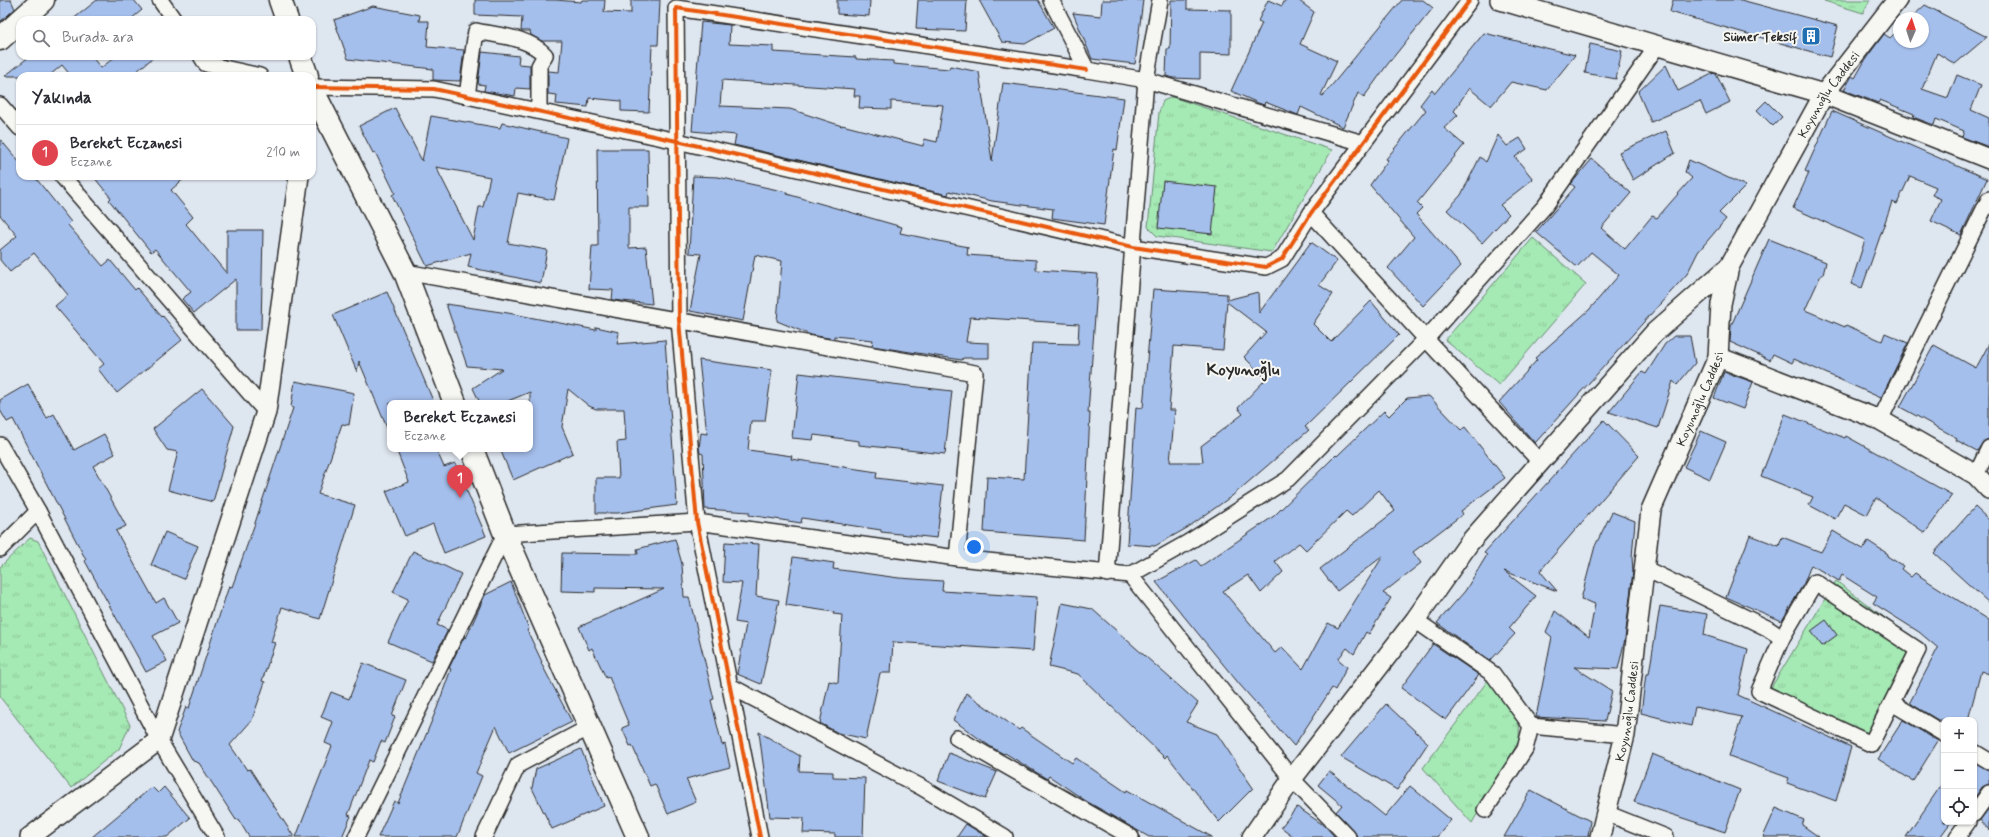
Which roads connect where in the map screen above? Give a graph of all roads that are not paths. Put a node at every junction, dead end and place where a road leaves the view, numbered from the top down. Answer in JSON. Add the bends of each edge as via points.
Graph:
{"nodes":[{"id":1,"x":43,"y":0,"type":"edge"},
{"id":2,"x":160,"y":0,"type":"edge"},
{"id":3,"x":280,"y":0,"type":"edge"},
{"id":4,"x":1051,"y":0,"type":"edge"},
{"id":5,"x":1160,"y":0,"type":"edge"},
{"id":6,"x":1470,"y":0,"type":"edge"},
{"id":7,"x":1500,"y":0,"type":"edge"},
{"id":8,"x":1897,"y":0,"type":"edge"},
{"id":9,"x":676,"y":4,"type":"edge"},
{"id":10,"x":25,"y":16,"type":"edge"},
{"id":11,"x":171,"y":16,"type":"edge"},
{"id":12,"x":286,"y":16,"type":"edge"},
{"id":13,"x":16,"y":24,"type":"edge"},
{"id":14,"x":0,"y":39,"type":"edge"},
{"id":15,"x":1657,"y":46,"type":"junction"},
{"id":16,"x":204,"y":60,"type":"edge"},
{"id":17,"x":301,"y":60,"type":"edge"},
{"id":18,"x":1087,"y":70,"type":"junction"},
{"id":19,"x":242,"y":72,"type":"edge"},
{"id":20,"x":306,"y":72,"type":"edge"},
{"id":21,"x":1146,"y":80,"type":"junction"},
{"id":22,"x":316,"y":88,"type":"edge"},
{"id":23,"x":1824,"y":94,"type":"junction"},
{"id":24,"x":316,"y":96,"type":"edge"},
{"id":25,"x":467,"y":96,"type":"junction"},
{"id":26,"x":0,"y":104,"type":"edge"},
{"id":27,"x":539,"y":110,"type":"junction"},
{"id":28,"x":16,"y":123,"type":"edge"},
{"id":29,"x":677,"y":141,"type":"junction"},
{"id":30,"x":1363,"y":143,"type":"junction"},
{"id":31,"x":1989,"y":159,"type":"edge"},
{"id":32,"x":65,"y":180,"type":"edge"},
{"id":33,"x":298,"y":180,"type":"edge"},
{"id":34,"x":1989,"y":198,"type":"edge"},
{"id":35,"x":1311,"y":213,"type":"junction"},
{"id":36,"x":1133,"y":248,"type":"junction"},
{"id":37,"x":1729,"y":267,"type":"junction"},
{"id":38,"x":405,"y":272,"type":"junction"},
{"id":39,"x":679,"y":320,"type":"junction"},
{"id":40,"x":1426,"y":338,"type":"junction"},
{"id":41,"x":1718,"y":357,"type":"junction"},
{"id":42,"x":454,"y":400,"type":"edge"},
{"id":43,"x":266,"y":412,"type":"junction"},
{"id":44,"x":1880,"y":420,"type":"junction"},
{"id":45,"x":0,"y":445,"type":"edge"},
{"id":46,"x":1989,"y":448,"type":"edge"},
{"id":47,"x":473,"y":452,"type":"edge"},
{"id":48,"x":1542,"y":463,"type":"junction"},
{"id":49,"x":1976,"y":475,"type":"junction"},
{"id":50,"x":1989,"y":489,"type":"edge"},
{"id":51,"x":38,"y":511,"type":"junction"},
{"id":52,"x":697,"y":522,"type":"junction"},
{"id":53,"x":505,"y":534,"type":"junction"},
{"id":54,"x":0,"y":549,"type":"edge"},
{"id":55,"x":957,"y":558,"type":"junction"},
{"id":56,"x":1644,"y":568,"type":"junction"},
{"id":57,"x":1106,"y":574,"type":"junction"},
{"id":58,"x":1130,"y":575,"type":"junction"},
{"id":59,"x":1415,"y":620,"type":"junction"},
{"id":60,"x":1782,"y":638,"type":"junction"},
{"id":61,"x":730,"y":686,"type":"junction"},
{"id":62,"x":1892,"y":703,"type":"junction"},
{"id":63,"x":1531,"y":726,"type":"junction"},
{"id":64,"x":590,"y":728,"type":"junction"},
{"id":65,"x":1941,"y":732,"type":"edge"},
{"id":66,"x":1625,"y":735,"type":"junction"},
{"id":67,"x":957,"y":738,"type":"dead end"},
{"id":68,"x":159,"y":740,"type":"junction"},
{"id":69,"x":1976,"y":753,"type":"edge"},
{"id":70,"x":1989,"y":761,"type":"edge"},
{"id":71,"x":1292,"y":779,"type":"junction"},
{"id":72,"x":1989,"y":793,"type":"edge"},
{"id":73,"x":1485,"y":810,"type":"dead end"},
{"id":74,"x":1977,"y":810,"type":"edge"},
{"id":75,"x":1606,"y":813,"type":"junction"},
{"id":76,"x":1966,"y":825,"type":"edge"},
{"id":77,"x":32,"y":837,"type":"edge"},
{"id":78,"x":217,"y":837,"type":"edge"},
{"id":79,"x":356,"y":837,"type":"edge"},
{"id":80,"x":484,"y":837,"type":"edge"},
{"id":81,"x":638,"y":837,"type":"edge"},
{"id":82,"x":760,"y":837,"type":"edge"},
{"id":83,"x":1005,"y":837,"type":"edge"},
{"id":84,"x":1131,"y":837,"type":"edge"},
{"id":85,"x":1252,"y":837,"type":"edge"},
{"id":86,"x":1348,"y":837,"type":"edge"},
{"id":87,"x":1600,"y":837,"type":"edge"},
{"id":88,"x":1666,"y":837,"type":"edge"},
{"id":89,"x":1957,"y":837,"type":"edge"}],
"edges":[{"from":1,"to":10,"type":"main road"},
{"from":2,"to":11,"type":"street"},
{"from":3,"to":12,"type":"main road"},
{"from":4,"to":18,"type":"street"},
{"from":5,"to":21,"type":"street"},
{"from":6,"to":30,"type":"street"},
{"from":7,"to":15,"type":"street"},
{"from":8,"to":23,"type":"street","name":"Koyunoğlu Caddesi"},
{"from":9,"to":18,"type":"street"},
{"from":9,"to":29,"type":"street"},
{"from":13,"to":14,"type":"main road"},
{"from":15,"to":23,"type":"street"},
{"from":15,"to":40,"type":"street","via":[[1545,206]]},
{"from":16,"to":19,"type":"street","via":[[206,64]]},
{"from":17,"to":20,"type":"main road"},
{"from":18,"to":21,"type":"street"},
{"from":21,"to":30,"type":"street"},
{"from":21,"to":36,"type":"street"},
{"from":22,"to":25,"type":"street","via":[[434,89]]},
{"from":23,"to":31,"type":"street"},
{"from":23,"to":37,"type":"street","name":"Koyunoğlu Caddesi"},
{"from":24,"to":38,"type":"main road"},
{"from":25,"to":27,"type":"street"},
{"from":25,"to":27,"type":"street","via":[[476,31],[527,42],[538,48],[545,56],[539,66]]},
{"from":26,"to":28,"type":"street"},
{"from":27,"to":29,"type":"street"},
{"from":29,"to":36,"type":"street"},
{"from":29,"to":39,"type":"street"},
{"from":30,"to":35,"type":"street"},
{"from":32,"to":43,"type":"street"},
{"from":33,"to":43,"type":"street"},
{"from":34,"to":44,"type":"street"},
{"from":35,"to":36,"type":"street","via":[[1282,259],[1266,267]]},
{"from":35,"to":40,"type":"street"},
{"from":36,"to":57,"type":"street"},
{"from":37,"to":41,"type":"street","name":"Koyunoğlu Caddesi","via":[[1721,304]]},
{"from":37,"to":48,"type":"street","via":[[1654,334]]},
{"from":38,"to":39,"type":"street"},
{"from":38,"to":42,"type":"main road"},
{"from":39,"to":52,"type":"street"},
{"from":39,"to":55,"type":"street","via":[[975,373]]},
{"from":40,"to":48,"type":"street"},
{"from":40,"to":58,"type":"street","via":[[1288,479],[1187,543]]},
{"from":41,"to":44,"type":"street"},
{"from":41,"to":56,"type":"street","name":"Koyunoğlu Caddesi","via":[[1651,510]]},
{"from":43,"to":68,"type":"street"},
{"from":44,"to":49,"type":"street"},
{"from":45,"to":51,"type":"street"},
{"from":46,"to":49,"type":"street"},
{"from":47,"to":53,"type":"main road"},
{"from":48,"to":59,"type":"street","via":[[1469,543]]},
{"from":49,"to":50,"type":"street"},
{"from":51,"to":54,"type":"street"},
{"from":51,"to":68,"type":"street"},
{"from":52,"to":53,"type":"street"},
{"from":52,"to":55,"type":"street"},
{"from":52,"to":61,"type":"street"},
{"from":53,"to":64,"type":"main road"},
{"from":53,"to":79,"type":"street"},
{"from":55,"to":57,"type":"street"},
{"from":56,"to":60,"type":"street","via":[[1768,628]]},
{"from":56,"to":66,"type":"street","name":"Koyunoğlu Caddesi"},
{"from":57,"to":58,"type":"street"},
{"from":58,"to":71,"type":"street"},
{"from":59,"to":63,"type":"street","via":[[1493,674]]},
{"from":59,"to":71,"type":"street"},
{"from":60,"to":62,"type":"street","via":[[1759,691],[1871,744]]},
{"from":60,"to":62,"type":"street","via":[[1815,582],[1918,650]]},
{"from":61,"to":82,"type":"street"},
{"from":61,"to":83,"type":"street","via":[[921,786]]},
{"from":62,"to":65,"type":"street"},
{"from":63,"to":66,"type":"street"},
{"from":63,"to":73,"type":"street","via":[[1525,749]]},
{"from":64,"to":80,"type":"street","via":[[518,765]]},
{"from":64,"to":81,"type":"main road"},
{"from":66,"to":75,"type":"street","name":"Koyunoğlu Caddesi"},
{"from":67,"to":84,"type":"street"},
{"from":68,"to":77,"type":"street"},
{"from":68,"to":78,"type":"street"},
{"from":69,"to":70,"type":"street"},
{"from":71,"to":85,"type":"street"},
{"from":71,"to":86,"type":"street"},
{"from":72,"to":74,"type":"street"},
{"from":75,"to":87,"type":"street","name":"Koyunoğlu Caddesi"},
{"from":75,"to":88,"type":"street"},
{"from":76,"to":89,"type":"street"}]}
